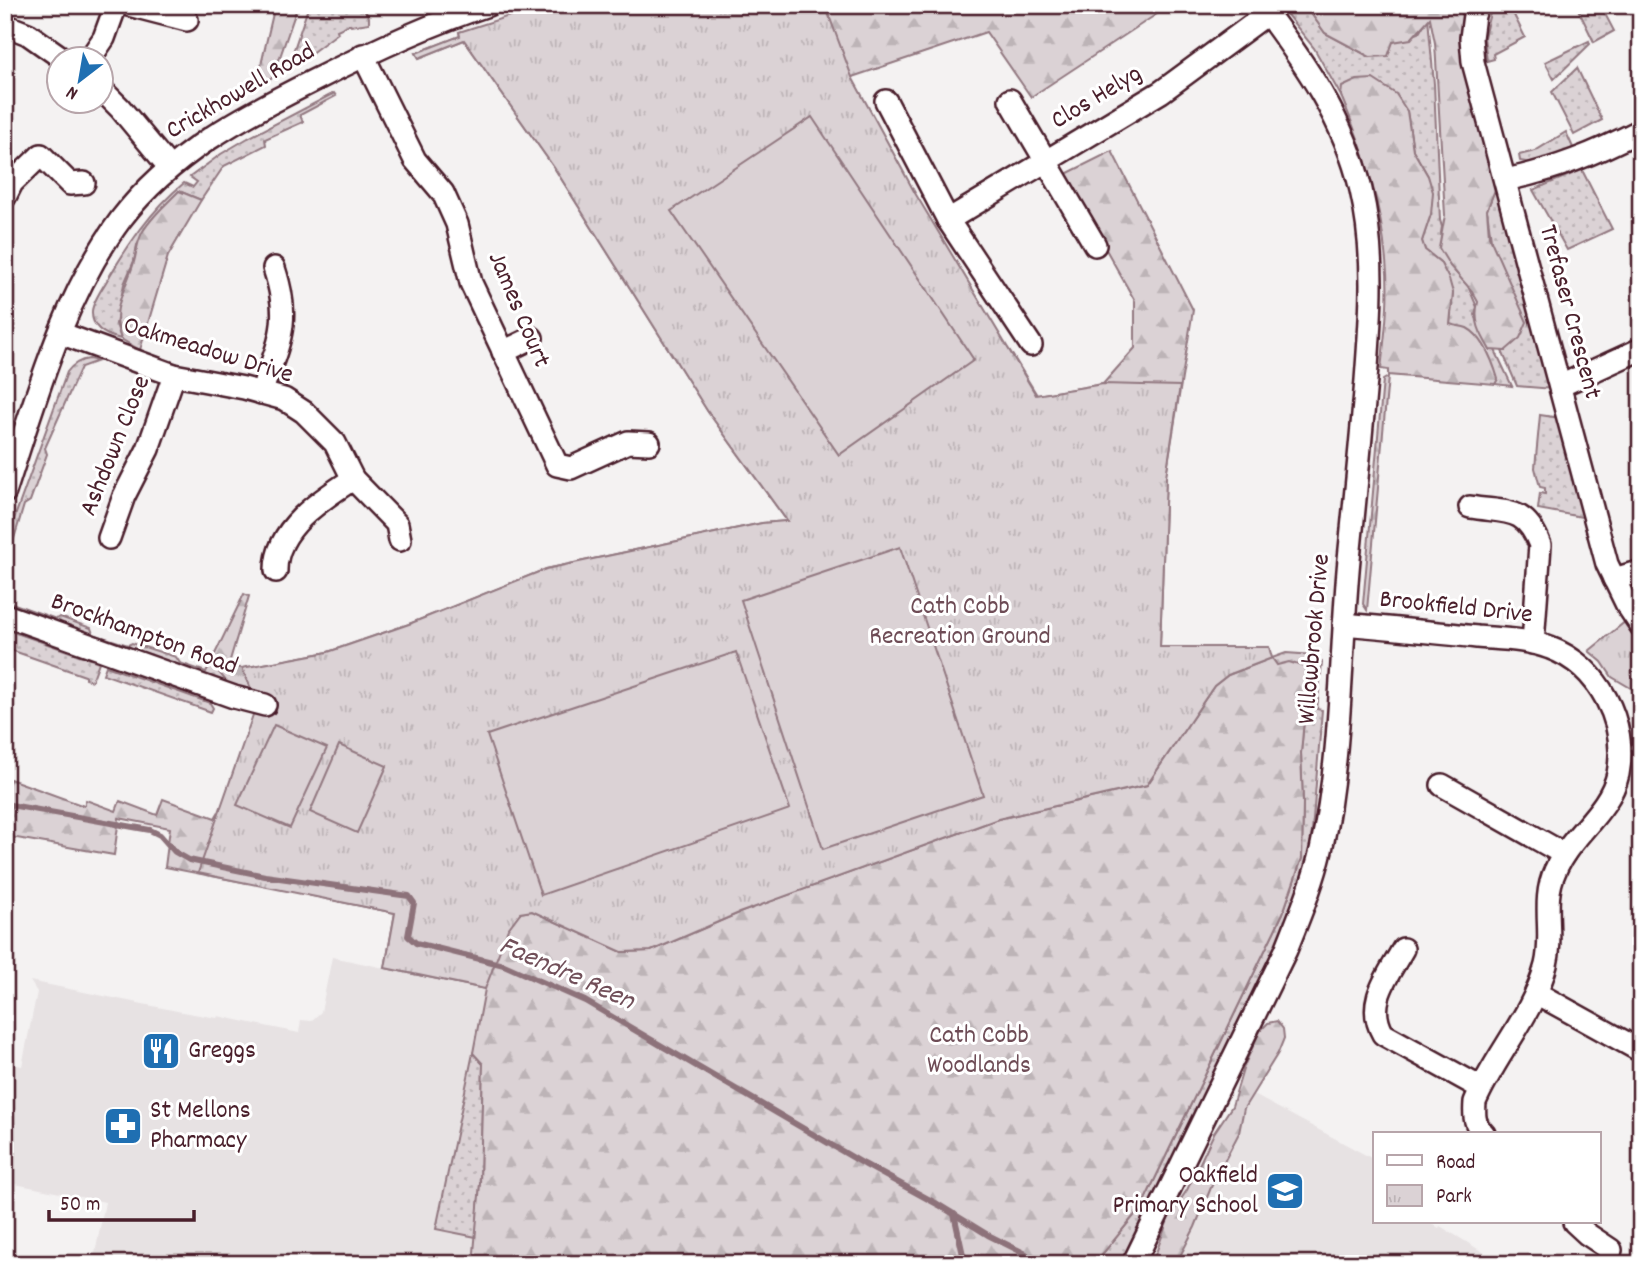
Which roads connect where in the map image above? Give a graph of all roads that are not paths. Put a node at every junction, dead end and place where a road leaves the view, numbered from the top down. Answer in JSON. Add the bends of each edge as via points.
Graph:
{"nodes":[{"id":1,"x":116,"y":5,"type":"edge"},
{"id":2,"x":129,"y":5,"type":"edge"},
{"id":3,"x":488,"y":5,"type":"edge"},
{"id":4,"x":1478,"y":5,"type":"edge"},
{"id":5,"x":1264,"y":10,"type":"edge"},
{"id":6,"x":187,"y":20,"type":"dead end"},
{"id":7,"x":5,"y":24,"type":"edge"},
{"id":8,"x":99,"y":46,"type":"edge"},
{"id":9,"x":46,"y":47,"type":"edge"},
{"id":10,"x":363,"y":55,"type":"junction"},
{"id":11,"x":1010,"y":100,"type":"dead end"},
{"id":12,"x":886,"y":101,"type":"dead end"},
{"id":13,"x":116,"y":104,"type":"edge"},
{"id":14,"x":1641,"y":130,"type":"edge"},
{"id":15,"x":1047,"y":161,"type":"junction"},
{"id":16,"x":169,"y":167,"type":"junction"},
{"id":17,"x":1505,"y":180,"type":"junction"},
{"id":18,"x":84,"y":183,"type":"dead end"},
{"id":19,"x":5,"y":197,"type":"edge"},
{"id":20,"x":948,"y":220,"type":"junction"},
{"id":21,"x":1095,"y":245,"type":"dead end"},
{"id":22,"x":274,"y":268,"type":"dead end"},
{"id":23,"x":60,"y":333,"type":"junction"},
{"id":24,"x":532,"y":338,"type":"dead end"},
{"id":25,"x":1031,"y":345,"type":"dead end"},
{"id":26,"x":1641,"y":349,"type":"edge"},
{"id":27,"x":503,"y":352,"type":"junction"},
{"id":28,"x":174,"y":375,"type":"junction"},
{"id":29,"x":1560,"y":386,"type":"junction"},
{"id":30,"x":261,"y":393,"type":"junction"},
{"id":31,"x":649,"y":443,"type":"dead end"},
{"id":32,"x":12,"y":451,"type":"edge"},
{"id":33,"x":353,"y":480,"type":"junction"},
{"id":34,"x":5,"y":492,"type":"edge"},
{"id":35,"x":1470,"y":507,"type":"dead end"},
{"id":36,"x":110,"y":538,"type":"dead end"},
{"id":37,"x":400,"y":540,"type":"dead end"},
{"id":38,"x":276,"y":571,"type":"dead end"},
{"id":39,"x":1641,"y":572,"type":"edge"},
{"id":40,"x":1614,"y":579,"type":"junction"},
{"id":41,"x":5,"y":615,"type":"edge"},
{"id":42,"x":1344,"y":624,"type":"junction"},
{"id":43,"x":1641,"y":626,"type":"edge"},
{"id":44,"x":1533,"y":643,"type":"junction"},
{"id":45,"x":265,"y":705,"type":"dead end"},
{"id":46,"x":1442,"y":785,"type":"dead end"},
{"id":47,"x":1564,"y":854,"type":"junction"},
{"id":48,"x":1402,"y":949,"type":"dead end"},
{"id":49,"x":1536,"y":993,"type":"junction"},
{"id":50,"x":1641,"y":1051,"type":"edge"},
{"id":51,"x":1481,"y":1088,"type":"junction"},
{"id":52,"x":1482,"y":1132,"type":"edge"},
{"id":53,"x":1576,"y":1224,"type":"edge"},
{"id":54,"x":1607,"y":1263,"type":"edge"},
{"id":55,"x":1133,"y":1264,"type":"edge"}],
"edges":[{"from":1,"to":8,"type":"street"},
{"from":2,"to":6,"type":"street"},
{"from":3,"to":10,"type":"street","name":"Crickhowell Road"},
{"from":4,"to":17,"type":"street","name":"Trefaser Crescent","via":[[1471,38],[1472,62]]},
{"from":5,"to":15,"type":"street","name":"Clos Helyg","via":[[1161,92]]},
{"from":5,"to":42,"type":"street","name":"Willowbrook Drive","via":[[1299,56],[1336,119],[1360,188],[1370,246],[1371,319]]},
{"from":7,"to":9,"type":"street"},
{"from":10,"to":16,"type":"street","name":"Crickhowell Road","via":[[222,130]]},
{"from":10,"to":27,"type":"street","name":"James Court","via":[[415,160],[448,203],[471,283]]},
{"from":11,"to":15,"type":"street"},
{"from":12,"to":20,"type":"street"},
{"from":13,"to":16,"type":"street"},
{"from":14,"to":17,"type":"street","via":[[1588,157]]},
{"from":15,"to":20,"type":"street","name":"Clos Helyg"},
{"from":15,"to":21,"type":"street"},
{"from":16,"to":23,"type":"street","name":"Crickhowell Road","via":[[121,219],[79,290]]},
{"from":17,"to":29,"type":"street","name":"Trefaser Crescent"},
{"from":18,"to":19,"type":"street","via":[[70,184],[41,155],[12,183]]},
{"from":20,"to":25,"type":"street"},
{"from":22,"to":30,"type":"street","via":[[284,309],[278,347]]},
{"from":23,"to":28,"type":"street","name":"Oakmeadow Drive"},
{"from":23,"to":32,"type":"street","name":"Crickhowell Road"},
{"from":24,"to":27,"type":"street"},
{"from":26,"to":29,"type":"street"},
{"from":27,"to":31,"type":"street","name":"James Court","via":[[557,465],[571,468],[628,442]]},
{"from":28,"to":30,"type":"street","name":"Oakmeadow Drive"},
{"from":28,"to":36,"type":"street","name":"Ashdown Close"},
{"from":29,"to":40,"type":"street","name":"Trefaser Crescent"},
{"from":30,"to":33,"type":"street","name":"Oakmeadow Drive","via":[[284,399],[319,426],[335,443]]},
{"from":32,"to":34,"type":"street","name":"Crickhowell Road"},
{"from":33,"to":37,"type":"street","name":"Oakmeadow Drive","via":[[397,524]]},
{"from":33,"to":38,"type":"street","via":[[301,519],[276,557]]},
{"from":35,"to":44,"type":"street","via":[[1518,514],[1536,535],[1540,545]]},
{"from":39,"to":40,"type":"street"},
{"from":40,"to":43,"type":"street","name":"Trefaser Crescent"},
{"from":41,"to":45,"type":"street","name":"Brockhampton Road"},
{"from":42,"to":44,"type":"street","name":"Brookfield Drive"},
{"from":42,"to":55,"type":"street","name":"Willowbrook Drive","via":[[1333,766],[1313,880],[1286,950]]},
{"from":44,"to":47,"type":"street","name":"Brookfield Drive","via":[[1570,658],[1586,671],[1601,688],[1619,735],[1613,789]]},
{"from":46,"to":47,"type":"street"},
{"from":47,"to":49,"type":"street","name":"Brookfield Drive","via":[[1549,889],[1550,943]]},
{"from":48,"to":51,"type":"street","via":[[1377,995],[1377,1023],[1383,1034]]},
{"from":49,"to":50,"type":"street"},
{"from":49,"to":51,"type":"street","name":"Brookfield Drive"},
{"from":51,"to":52,"type":"street","name":"Brookfield Drive","via":[[1474,1116]]},
{"from":53,"to":54,"type":"street","via":[[1611,1250]]}]}
